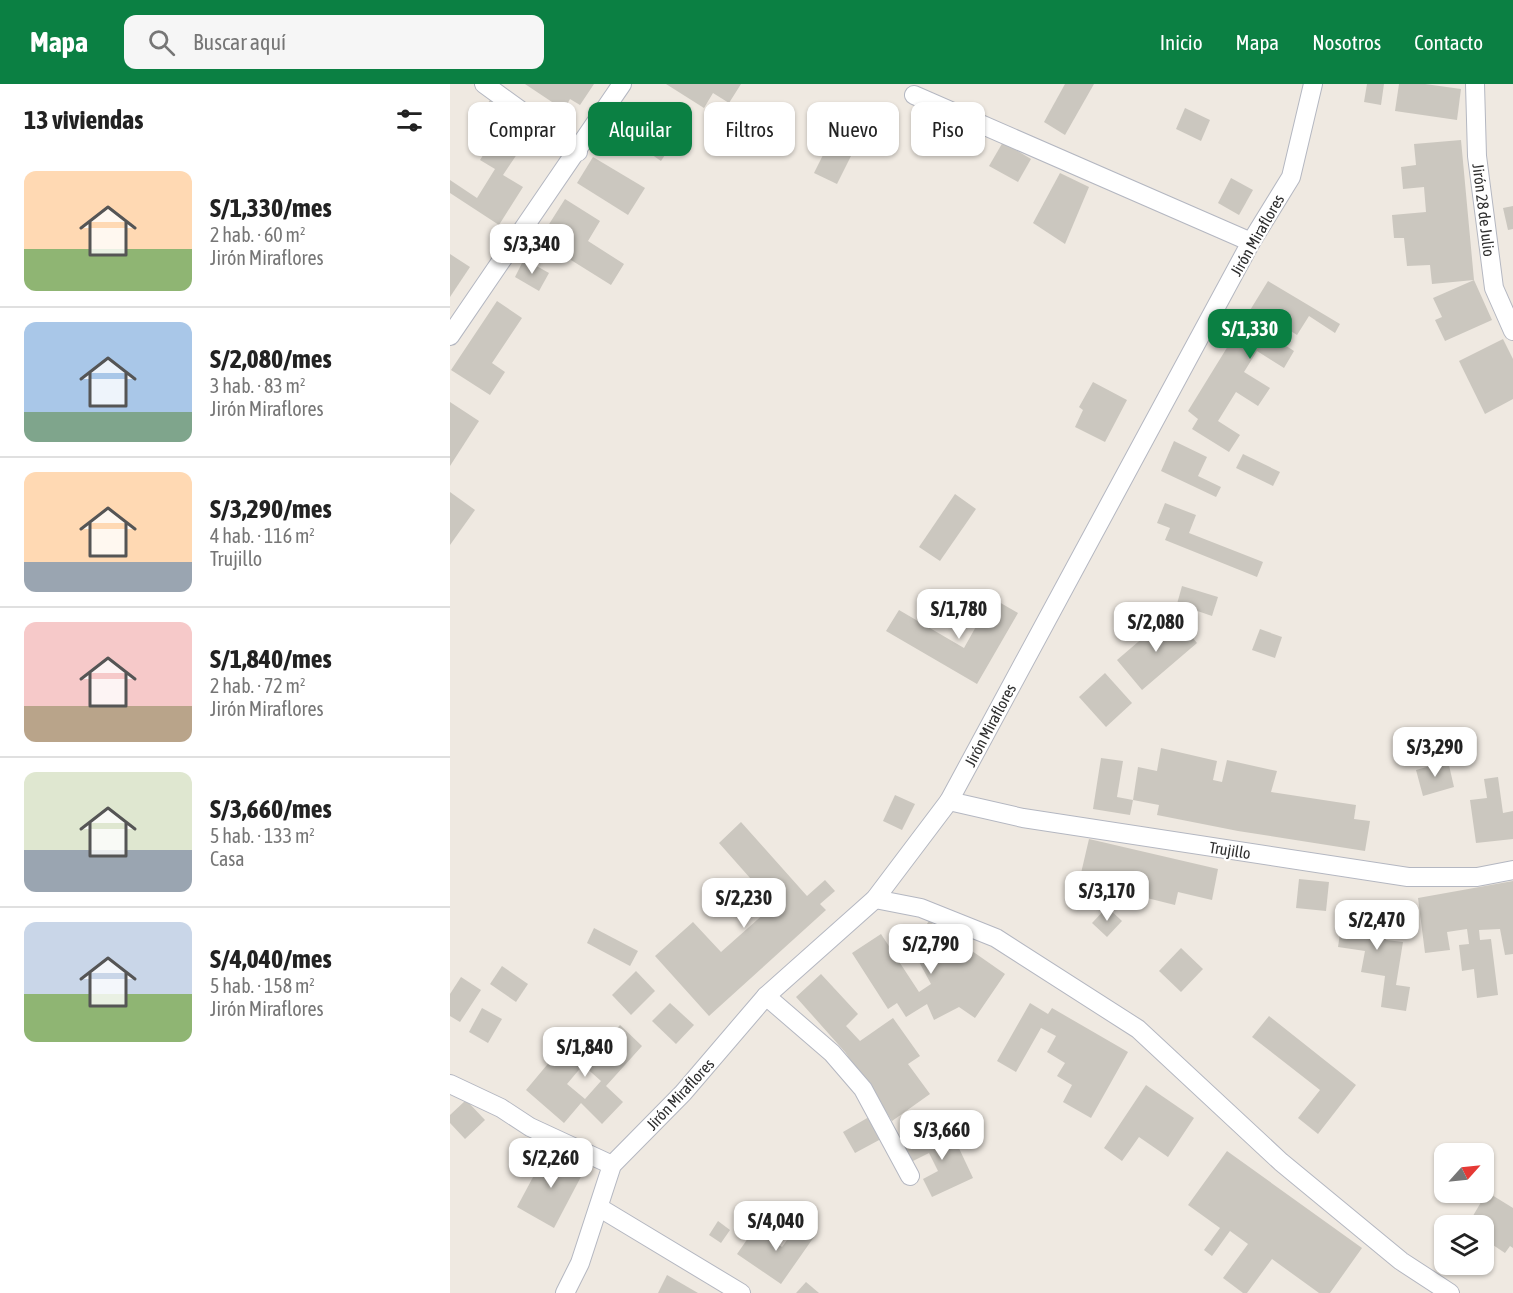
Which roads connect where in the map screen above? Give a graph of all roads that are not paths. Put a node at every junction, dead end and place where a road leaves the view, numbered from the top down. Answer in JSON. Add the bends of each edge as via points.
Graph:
{"nodes":[{"id":1,"x":483,"y":84,"type":"edge"},
{"id":2,"x":622,"y":84,"type":"edge"},
{"id":3,"x":1314,"y":84,"type":"edge"},
{"id":4,"x":1475,"y":84,"type":"edge"},
{"id":5,"x":914,"y":95,"type":"dead end"},
{"id":6,"x":578,"y":152,"type":"junction"},
{"id":7,"x":1251,"y":242,"type":"junction"},
{"id":8,"x":1513,"y":331,"type":"edge"},
{"id":9,"x":450,"y":336,"type":"edge"},
{"id":10,"x":949,"y":801,"type":"junction"},
{"id":11,"x":1513,"y":870,"type":"edge"},
{"id":12,"x":875,"y":899,"type":"junction"},
{"id":13,"x":766,"y":996,"type":"junction"},
{"id":14,"x":450,"y":1084,"type":"edge"},
{"id":15,"x":612,"y":1165,"type":"junction"},
{"id":16,"x":910,"y":1176,"type":"dead end"},
{"id":17,"x":600,"y":1208,"type":"junction"},
{"id":18,"x":565,"y":1293,"type":"edge"},
{"id":19,"x":741,"y":1293,"type":"edge"},
{"id":20,"x":1450,"y":1293,"type":"edge"}],
"edges":[{"from":1,"to":6,"type":"street"},
{"from":2,"to":6,"type":"street"},
{"from":3,"to":7,"type":"street","name":"Jirón Miraflores","via":[[1291,177]]},
{"from":4,"to":8,"type":"street","name":"Jirón 28 de Julio","via":[[1477,156],[1494,288]]},
{"from":5,"to":7,"type":"street"},
{"from":6,"to":9,"type":"street"},
{"from":7,"to":10,"type":"street","name":"Jirón Miraflores"},
{"from":10,"to":11,"type":"street","name":"Trujillo","via":[[1023,818],[1408,877],[1477,877]]},
{"from":10,"to":12,"type":"street","name":"Jirón Miraflores"},
{"from":12,"to":13,"type":"street","name":"Jirón Miraflores"},
{"from":12,"to":20,"type":"street","via":[[921,908],[996,938],[1138,1029],[1281,1161],[1401,1261]]},
{"from":13,"to":15,"type":"street","name":"Jirón Miraflores","via":[[683,1093]]},
{"from":13,"to":16,"type":"street","via":[[831,1053],[863,1089]]},
{"from":14,"to":15,"type":"street"},
{"from":15,"to":17,"type":"street","name":"Jirón Miraflores"},
{"from":17,"to":18,"type":"street","name":"Jirón Miraflores"},
{"from":17,"to":19,"type":"street"}]}
